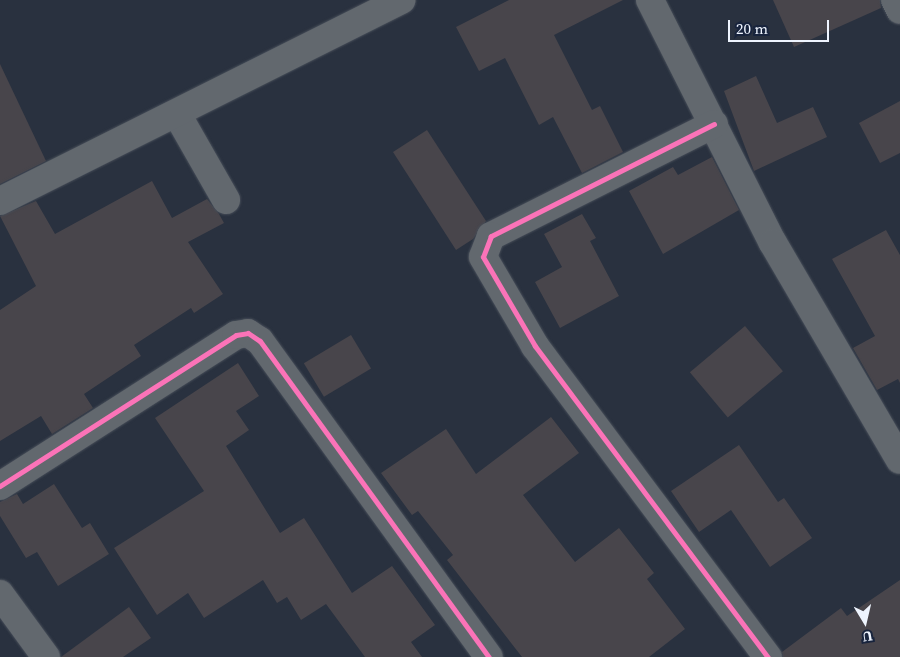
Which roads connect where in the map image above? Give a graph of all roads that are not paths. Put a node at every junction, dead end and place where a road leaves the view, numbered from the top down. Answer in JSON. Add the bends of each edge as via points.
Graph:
{"nodes":[{"id":1,"x":402,"y":0,"type":"edge"},
{"id":2,"x":650,"y":0,"type":"edge"},
{"id":3,"x":895,"y":0,"type":"edge"},
{"id":4,"x":900,"y":10,"type":"edge"},
{"id":5,"x":177,"y":114,"type":"junction"},
{"id":6,"x":714,"y":124,"type":"junction"},
{"id":7,"x":226,"y":200,"type":"dead end"},
{"id":8,"x":0,"y":201,"type":"edge"},
{"id":9,"x":900,"y":460,"type":"edge"},
{"id":10,"x":0,"y":486,"type":"edge"},
{"id":11,"x":0,"y":594,"type":"edge"},
{"id":12,"x":46,"y":657,"type":"edge"},
{"id":13,"x":489,"y":657,"type":"edge"},
{"id":14,"x":768,"y":657,"type":"edge"}],
"edges":[{"from":1,"to":5,"type":"street"},
{"from":2,"to":6,"type":"street"},
{"from":3,"to":4,"type":"street"},
{"from":5,"to":7,"type":"street"},
{"from":5,"to":8,"type":"street"},
{"from":6,"to":9,"type":"street","via":[[773,243]]},
{"from":6,"to":14,"type":"street","via":[[491,236],[484,257],[536,346]]},
{"from":10,"to":13,"type":"street","via":[[236,335],[248,332],[260,341]]},
{"from":11,"to":12,"type":"street"}]}
